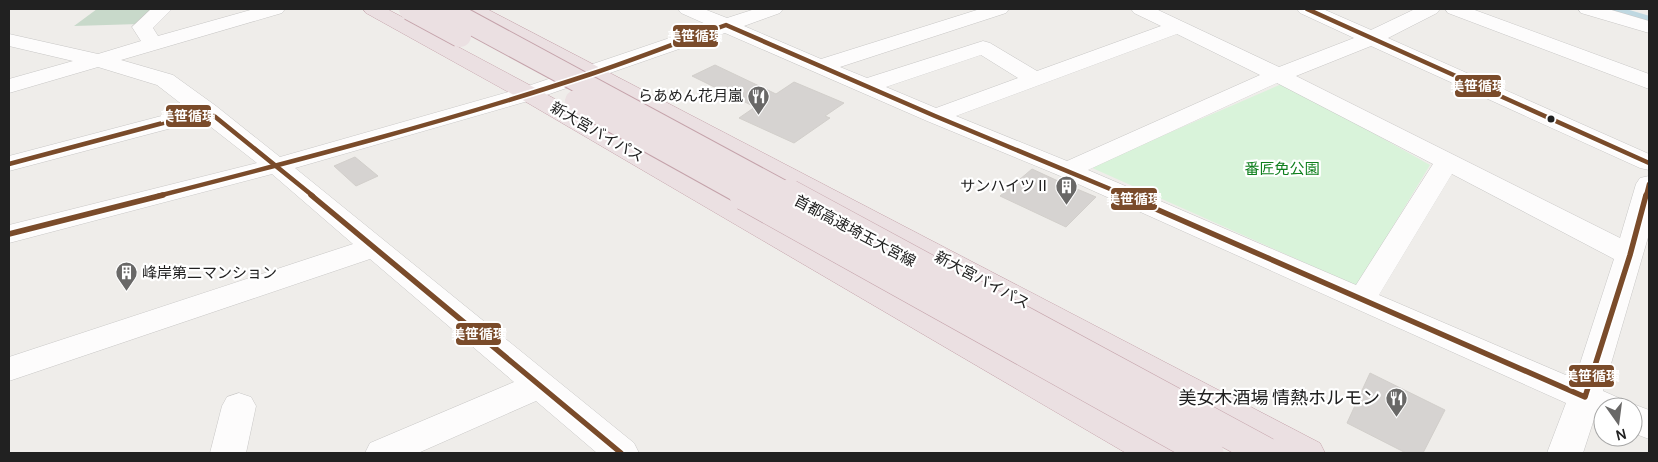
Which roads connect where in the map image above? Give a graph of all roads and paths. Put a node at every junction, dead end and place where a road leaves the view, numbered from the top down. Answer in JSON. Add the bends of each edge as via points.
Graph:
{"nodes":[{"id":1,"x":162,"y":9,"type":"edge"},
{"id":2,"x":275,"y":9,"type":"edge"},
{"id":3,"x":373,"y":9,"type":"edge"},
{"id":4,"x":445,"y":9,"type":"edge"},
{"id":5,"x":473,"y":9,"type":"edge"},
{"id":6,"x":688,"y":9,"type":"edge"},
{"id":7,"x":773,"y":9,"type":"edge"},
{"id":8,"x":999,"y":9,"type":"edge"},
{"id":9,"x":1141,"y":9,"type":"edge"},
{"id":10,"x":1307,"y":9,"type":"edge"},
{"id":11,"x":1430,"y":9,"type":"edge"},
{"id":12,"x":1455,"y":9,"type":"edge"},
{"id":13,"x":1588,"y":9,"type":"edge"},
{"id":14,"x":412,"y":10,"type":"edge"},
{"id":15,"x":726,"y":25,"type":"junction"},
{"id":16,"x":1649,"y":26,"type":"edge"},
{"id":17,"x":1177,"y":27,"type":"junction"},
{"id":18,"x":1372,"y":38,"type":"junction"},
{"id":19,"x":9,"y":40,"type":"edge"},
{"id":20,"x":153,"y":44,"type":"junction"},
{"id":21,"x":98,"y":60,"type":"junction"},
{"id":22,"x":821,"y":66,"type":"junction"},
{"id":23,"x":592,"y":74,"type":"junction"},
{"id":24,"x":1278,"y":75,"type":"junction"},
{"id":25,"x":1035,"y":79,"type":"junction"},
{"id":26,"x":1649,"y":82,"type":"edge"},
{"id":27,"x":9,"y":86,"type":"edge"},
{"id":28,"x":866,"y":86,"type":"junction"},
{"id":29,"x":529,"y":94,"type":"junction"},
{"id":30,"x":208,"y":111,"type":"junction"},
{"id":31,"x":935,"y":116,"type":"junction"},
{"id":32,"x":1447,"y":161,"type":"junction"},
{"id":33,"x":1649,"y":163,"type":"edge"},
{"id":34,"x":9,"y":164,"type":"edge"},
{"id":35,"x":277,"y":166,"type":"junction"},
{"id":36,"x":1067,"y":170,"type":"junction"},
{"id":37,"x":1649,"y":184,"type":"edge"},
{"id":38,"x":9,"y":234,"type":"edge"},
{"id":39,"x":375,"y":246,"type":"junction"},
{"id":40,"x":1630,"y":255,"type":"junction"},
{"id":41,"x":1362,"y":300,"type":"junction"},
{"id":42,"x":9,"y":369,"type":"edge"},
{"id":43,"x":540,"y":385,"type":"junction"},
{"id":44,"x":1597,"y":397,"type":"edge"},
{"id":45,"x":1593,"y":401,"type":"edge"},
{"id":46,"x":239,"y":406,"type":"dead end"},
{"id":47,"x":1593,"y":407,"type":"edge"},
{"id":48,"x":228,"y":453,"type":"edge"},
{"id":49,"x":383,"y":453,"type":"edge"},
{"id":50,"x":621,"y":453,"type":"edge"},
{"id":51,"x":1156,"y":453,"type":"edge"},
{"id":52,"x":1208,"y":453,"type":"edge"},
{"id":53,"x":1266,"y":453,"type":"edge"},
{"id":54,"x":1307,"y":453,"type":"edge"},
{"id":55,"x":1565,"y":453,"type":"edge"}],
"edges":[{"from":1,"to":20,"type":"street","via":[[142,27]]},
{"from":2,"to":20,"type":"street"},
{"from":3,"to":29,"type":"highway","name":"新大宮バイパス"},
{"from":4,"to":53,"type":"highway","name":"首都高速埼玉大宮線","bridge":true},
{"from":5,"to":23,"type":"highway","name":"新大宮バイパス"},
{"from":6,"to":15,"type":"street"},
{"from":7,"to":15,"type":"street"},
{"from":8,"to":22,"type":"street"},
{"from":9,"to":17,"type":"street"},
{"from":10,"to":18,"type":"street"},
{"from":11,"to":18,"type":"street"},
{"from":12,"to":26,"type":"street"},
{"from":13,"to":16,"type":"street"},
{"from":14,"to":52,"type":"highway","name":"首都高速埼玉大宮線","bridge":true},
{"from":15,"to":22,"type":"street"},
{"from":15,"to":23,"type":"street"},
{"from":17,"to":24,"type":"street"},
{"from":17,"to":25,"type":"street"},
{"from":18,"to":24,"type":"street"},
{"from":18,"to":33,"type":"street"},
{"from":19,"to":21,"type":"street"},
{"from":20,"to":21,"type":"street"},
{"from":21,"to":27,"type":"street"},
{"from":21,"to":30,"type":"street","via":[[165,80]]},
{"from":22,"to":28,"type":"street"},
{"from":23,"to":29,"type":"street"},
{"from":23,"to":54,"type":"highway","name":"新大宮バイパス"},
{"from":24,"to":32,"type":"street"},
{"from":24,"to":36,"type":"street"},
{"from":25,"to":28,"type":"street","via":[[984,47]]},
{"from":25,"to":31,"type":"street"},
{"from":28,"to":31,"type":"street"},
{"from":29,"to":35,"type":"street"},
{"from":29,"to":51,"type":"highway","name":"新大宮バイパス"},
{"from":30,"to":34,"type":"street"},
{"from":30,"to":35,"type":"street"},
{"from":31,"to":36,"type":"street"},
{"from":32,"to":40,"type":"street"},
{"from":32,"to":41,"type":"street"},
{"from":35,"to":38,"type":"street"},
{"from":35,"to":39,"type":"street"},
{"from":36,"to":41,"type":"street"},
{"from":37,"to":40,"type":"street"},
{"from":39,"to":42,"type":"street"},
{"from":39,"to":43,"type":"street"},
{"from":40,"to":44,"type":"street"},
{"from":41,"to":45,"type":"street"},
{"from":43,"to":49,"type":"street"},
{"from":43,"to":50,"type":"street"},
{"from":46,"to":48,"type":"street"},
{"from":47,"to":55,"type":"street"}]}
